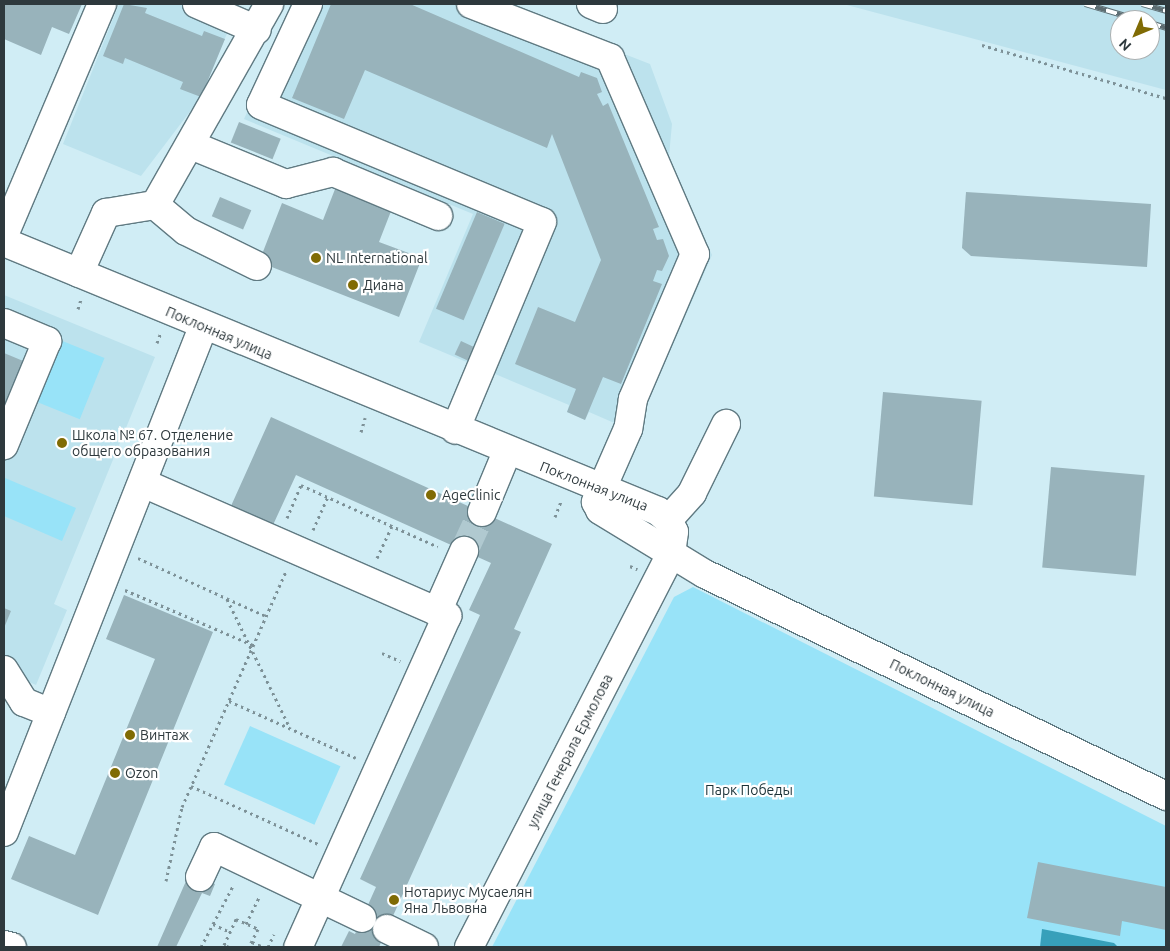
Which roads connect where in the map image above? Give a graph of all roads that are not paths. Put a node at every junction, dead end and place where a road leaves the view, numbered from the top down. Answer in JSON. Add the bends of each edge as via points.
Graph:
{"nodes":[{"id":1,"x":102,"y":4,"type":"edge"},
{"id":2,"x":197,"y":4,"type":"edge"},
{"id":3,"x":269,"y":4,"type":"edge"},
{"id":4,"x":308,"y":4,"type":"edge"},
{"id":5,"x":471,"y":4,"type":"edge"},
{"id":6,"x":257,"y":30,"type":"junction"},
{"id":7,"x":191,"y":145,"type":"junction"},
{"id":8,"x":156,"y":205,"type":"junction"},
{"id":9,"x":438,"y":216,"type":"dead end"},
{"id":10,"x":4,"y":235,"type":"edge"},
{"id":11,"x":4,"y":242,"type":"edge"},
{"id":12,"x":257,"y":266,"type":"dead end"},
{"id":13,"x":79,"y":273,"type":"junction"},
{"id":14,"x":4,"y":323,"type":"edge"},
{"id":15,"x":203,"y":327,"type":"junction"},
{"id":16,"x":726,"y":424,"type":"dead end"},
{"id":17,"x":455,"y":430,"type":"junction"},
{"id":18,"x":4,"y":445,"type":"edge"},
{"id":19,"x":507,"y":452,"type":"junction"},
{"id":20,"x":143,"y":483,"type":"junction"},
{"id":21,"x":600,"y":491,"type":"junction"},
{"id":22,"x":482,"y":512,"type":"tunnel mouth"},
{"id":23,"x":668,"y":520,"type":"junction"},
{"id":24,"x":463,"y":554,"type":"tunnel mouth"},
{"id":25,"x":671,"y":554,"type":"junction"},
{"id":26,"x":437,"y":612,"type":"junction"},
{"id":27,"x":4,"y":670,"type":"edge"},
{"id":28,"x":51,"y":713,"type":"junction"},
{"id":29,"x":1166,"y":796,"type":"edge"},
{"id":30,"x":4,"y":832,"type":"edge"},
{"id":31,"x":200,"y":877,"type":"dead end"},
{"id":32,"x":322,"y":899,"type":"junction"},
{"id":33,"x":362,"y":918,"type":"dead end"},
{"id":34,"x":387,"y":930,"type":"dead end"},
{"id":35,"x":4,"y":945,"type":"edge"},
{"id":36,"x":12,"y":947,"type":"edge"},
{"id":37,"x":298,"y":947,"type":"edge"},
{"id":38,"x":424,"y":947,"type":"edge"},
{"id":39,"x":469,"y":947,"type":"edge"}],
"edges":[{"from":1,"to":10,"type":"street"},
{"from":2,"to":6,"type":"street"},
{"from":3,"to":6,"type":"street"},
{"from":4,"to":17,"type":"street","via":[[261,105],[542,222]]},
{"from":5,"to":21,"type":"street","via":[[610,58],[695,254],[633,399],[628,429]]},
{"from":6,"to":7,"type":"street"},
{"from":7,"to":8,"type":"street"},
{"from":7,"to":9,"type":"street","via":[[286,184],[333,172]]},
{"from":8,"to":12,"type":"street","via":[[186,231]]},
{"from":8,"to":13,"type":"street","via":[[106,213]]},
{"from":11,"to":13,"type":"street","name":"Поклонная улица"},
{"from":13,"to":15,"type":"street","name":"Поклонная улица"},
{"from":14,"to":18,"type":"street","via":[[48,342]]},
{"from":15,"to":17,"type":"street","name":"Поклонная улица"},
{"from":15,"to":20,"type":"street"},
{"from":16,"to":23,"type":"street","via":[[692,493]]},
{"from":17,"to":19,"type":"street","name":"Поклонная улица"},
{"from":19,"to":21,"type":"street","name":"Поклонная улица"},
{"from":19,"to":22,"type":"street"},
{"from":20,"to":26,"type":"street"},
{"from":20,"to":28,"type":"street"},
{"from":21,"to":23,"type":"street","name":"Поклонная улица","via":[[658,511]]},
{"from":21,"to":25,"type":"street","name":"Поклонная улица","via":[[596,502],[606,517]]},
{"from":23,"to":25,"type":"street","via":[[674,532]]},
{"from":24,"to":26,"type":"street"},
{"from":25,"to":29,"type":"street","name":"Поклонная улица"},
{"from":25,"to":39,"type":"street","name":"улица Генерала Ермолова"},
{"from":26,"to":32,"type":"street","via":[[447,616]]},
{"from":27,"to":28,"type":"street","via":[[24,702]]},
{"from":28,"to":30,"type":"street"},
{"from":31,"to":32,"type":"street","via":[[214,848]]},
{"from":32,"to":33,"type":"street"},
{"from":32,"to":37,"type":"street"},
{"from":34,"to":38,"type":"street"},
{"from":35,"to":36,"type":"street"}]}
